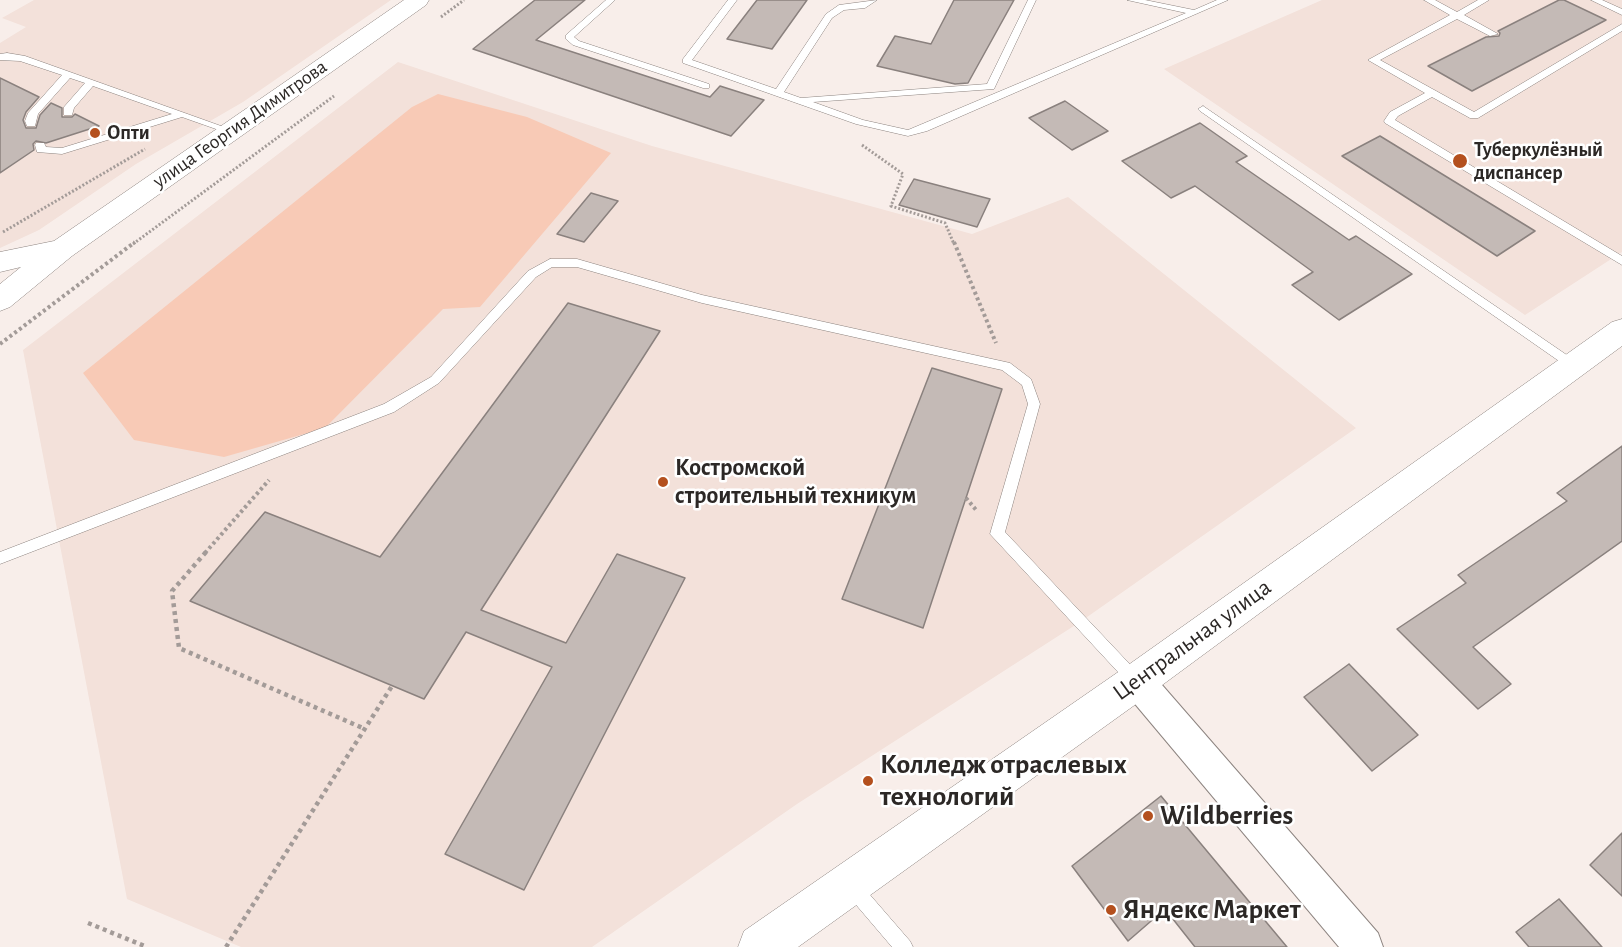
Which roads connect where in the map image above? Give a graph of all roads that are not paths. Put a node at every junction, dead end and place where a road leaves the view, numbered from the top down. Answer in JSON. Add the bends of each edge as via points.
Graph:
{"nodes":[{"id":1,"x":418,"y":0,"type":"edge"},
{"id":2,"x":611,"y":0,"type":"edge"},
{"id":3,"x":733,"y":0,"type":"edge"},
{"id":4,"x":873,"y":0,"type":"edge"},
{"id":5,"x":1032,"y":0,"type":"edge"},
{"id":6,"x":1131,"y":0,"type":"edge"},
{"id":7,"x":1224,"y":0,"type":"edge"},
{"id":8,"x":1428,"y":0,"type":"edge"},
{"id":9,"x":1485,"y":0,"type":"edge"},
{"id":10,"x":1595,"y":0,"type":"edge"},
{"id":11,"x":1193,"y":12,"type":"junction"},
{"id":12,"x":1622,"y":12,"type":"edge"},
{"id":13,"x":1457,"y":15,"type":"junction"},
{"id":14,"x":1622,"y":27,"type":"edge"},
{"id":15,"x":1493,"y":34,"type":"dead end"},
{"id":16,"x":0,"y":57,"type":"edge"},
{"id":17,"x":686,"y":61,"type":"junction"},
{"id":18,"x":664,"y":72,"type":"junction"},
{"id":19,"x":68,"y":74,"type":"junction"},
{"id":20,"x":91,"y":82,"type":"junction"},
{"id":21,"x":706,"y":86,"type":"dead end"},
{"id":22,"x":991,"y":87,"type":"junction"},
{"id":23,"x":1021,"y":87,"type":"junction"},
{"id":24,"x":778,"y":93,"type":"junction"},
{"id":25,"x":1432,"y":93,"type":"junction"},
{"id":26,"x":799,"y":100,"type":"junction"},
{"id":27,"x":1203,"y":109,"type":"dead end"},
{"id":28,"x":68,"y":113,"type":"dead end"},
{"id":29,"x":182,"y":114,"type":"junction"},
{"id":30,"x":31,"y":124,"type":"dead end"},
{"id":31,"x":230,"y":131,"type":"junction"},
{"id":32,"x":75,"y":134,"type":"dead end"},
{"id":33,"x":40,"y":145,"type":"dead end"},
{"id":34,"x":80,"y":146,"type":"junction"},
{"id":35,"x":62,"y":249,"type":"junction"},
{"id":36,"x":1622,"y":261,"type":"edge"},
{"id":37,"x":0,"y":262,"type":"edge"},
{"id":38,"x":0,"y":300,"type":"edge"},
{"id":39,"x":1622,"y":330,"type":"edge"},
{"id":40,"x":1573,"y":366,"type":"junction"},
{"id":41,"x":0,"y":558,"type":"edge"},
{"id":42,"x":1137,"y":681,"type":"junction"},
{"id":43,"x":849,"y":884,"type":"junction"},
{"id":44,"x":760,"y":947,"type":"edge"},
{"id":45,"x":904,"y":947,"type":"edge"},
{"id":46,"x":1364,"y":947,"type":"edge"}],
"edges":[{"from":1,"to":31,"type":"street","name":"улица Георгия Димитрова"},
{"from":2,"to":18,"type":"lane","via":[[569,37],[576,43]]},
{"from":3,"to":17,"type":"lane"},
{"from":4,"to":24,"type":"lane","via":[[862,6],[842,8],[829,16]]},
{"from":5,"to":22,"type":"lane"},
{"from":6,"to":11,"type":"lane"},
{"from":7,"to":11,"type":"lane"},
{"from":8,"to":13,"type":"lane"},
{"from":9,"to":13,"type":"lane"},
{"from":10,"to":12,"type":"lane"},
{"from":11,"to":23,"type":"lane"},
{"from":13,"to":15,"type":"lane"},
{"from":13,"to":25,"type":"lane","via":[[1373,60]]},
{"from":14,"to":25,"type":"lane","via":[[1474,116]]},
{"from":16,"to":19,"type":"lane","via":[[22,58]]},
{"from":17,"to":18,"type":"lane"},
{"from":17,"to":24,"type":"lane"},
{"from":18,"to":21,"type":"lane"},
{"from":19,"to":20,"type":"lane"},
{"from":19,"to":30,"type":"lane","via":[[33,113]]},
{"from":20,"to":28,"type":"lane"},
{"from":20,"to":29,"type":"lane"},
{"from":22,"to":23,"type":"lane"},
{"from":22,"to":26,"type":"lane"},
{"from":23,"to":26,"type":"lane","via":[[908,133],[860,122]]},
{"from":24,"to":26,"type":"lane"},
{"from":25,"to":36,"type":"lane","via":[[1394,114],[1389,121]]},
{"from":27,"to":40,"type":"lane"},
{"from":29,"to":31,"type":"lane"},
{"from":29,"to":34,"type":"lane"},
{"from":31,"to":35,"type":"street","name":"улица Георгия Димитрова"},
{"from":32,"to":34,"type":"lane"},
{"from":33,"to":34,"type":"lane","via":[[41,150],[50,152]]},
{"from":35,"to":37,"type":"street","name":"улица Георгия Димитрова"},
{"from":35,"to":38,"type":"street","name":"улица Георгия Димитрова"},
{"from":39,"to":40,"type":"street","name":"Центральная улица"},
{"from":40,"to":42,"type":"street","name":"Центральная улица"},
{"from":41,"to":42,"type":"lane","via":[[389,408],[435,380],[532,274],[550,263],[577,263],[702,299],[1006,366],[1027,382],[1034,404],[997,534]]},
{"from":42,"to":43,"type":"street","name":"Центральная улица"},
{"from":42,"to":46,"type":"street"},
{"from":43,"to":44,"type":"street","name":"Центральная улица"},
{"from":43,"to":45,"type":"lane"}]}
